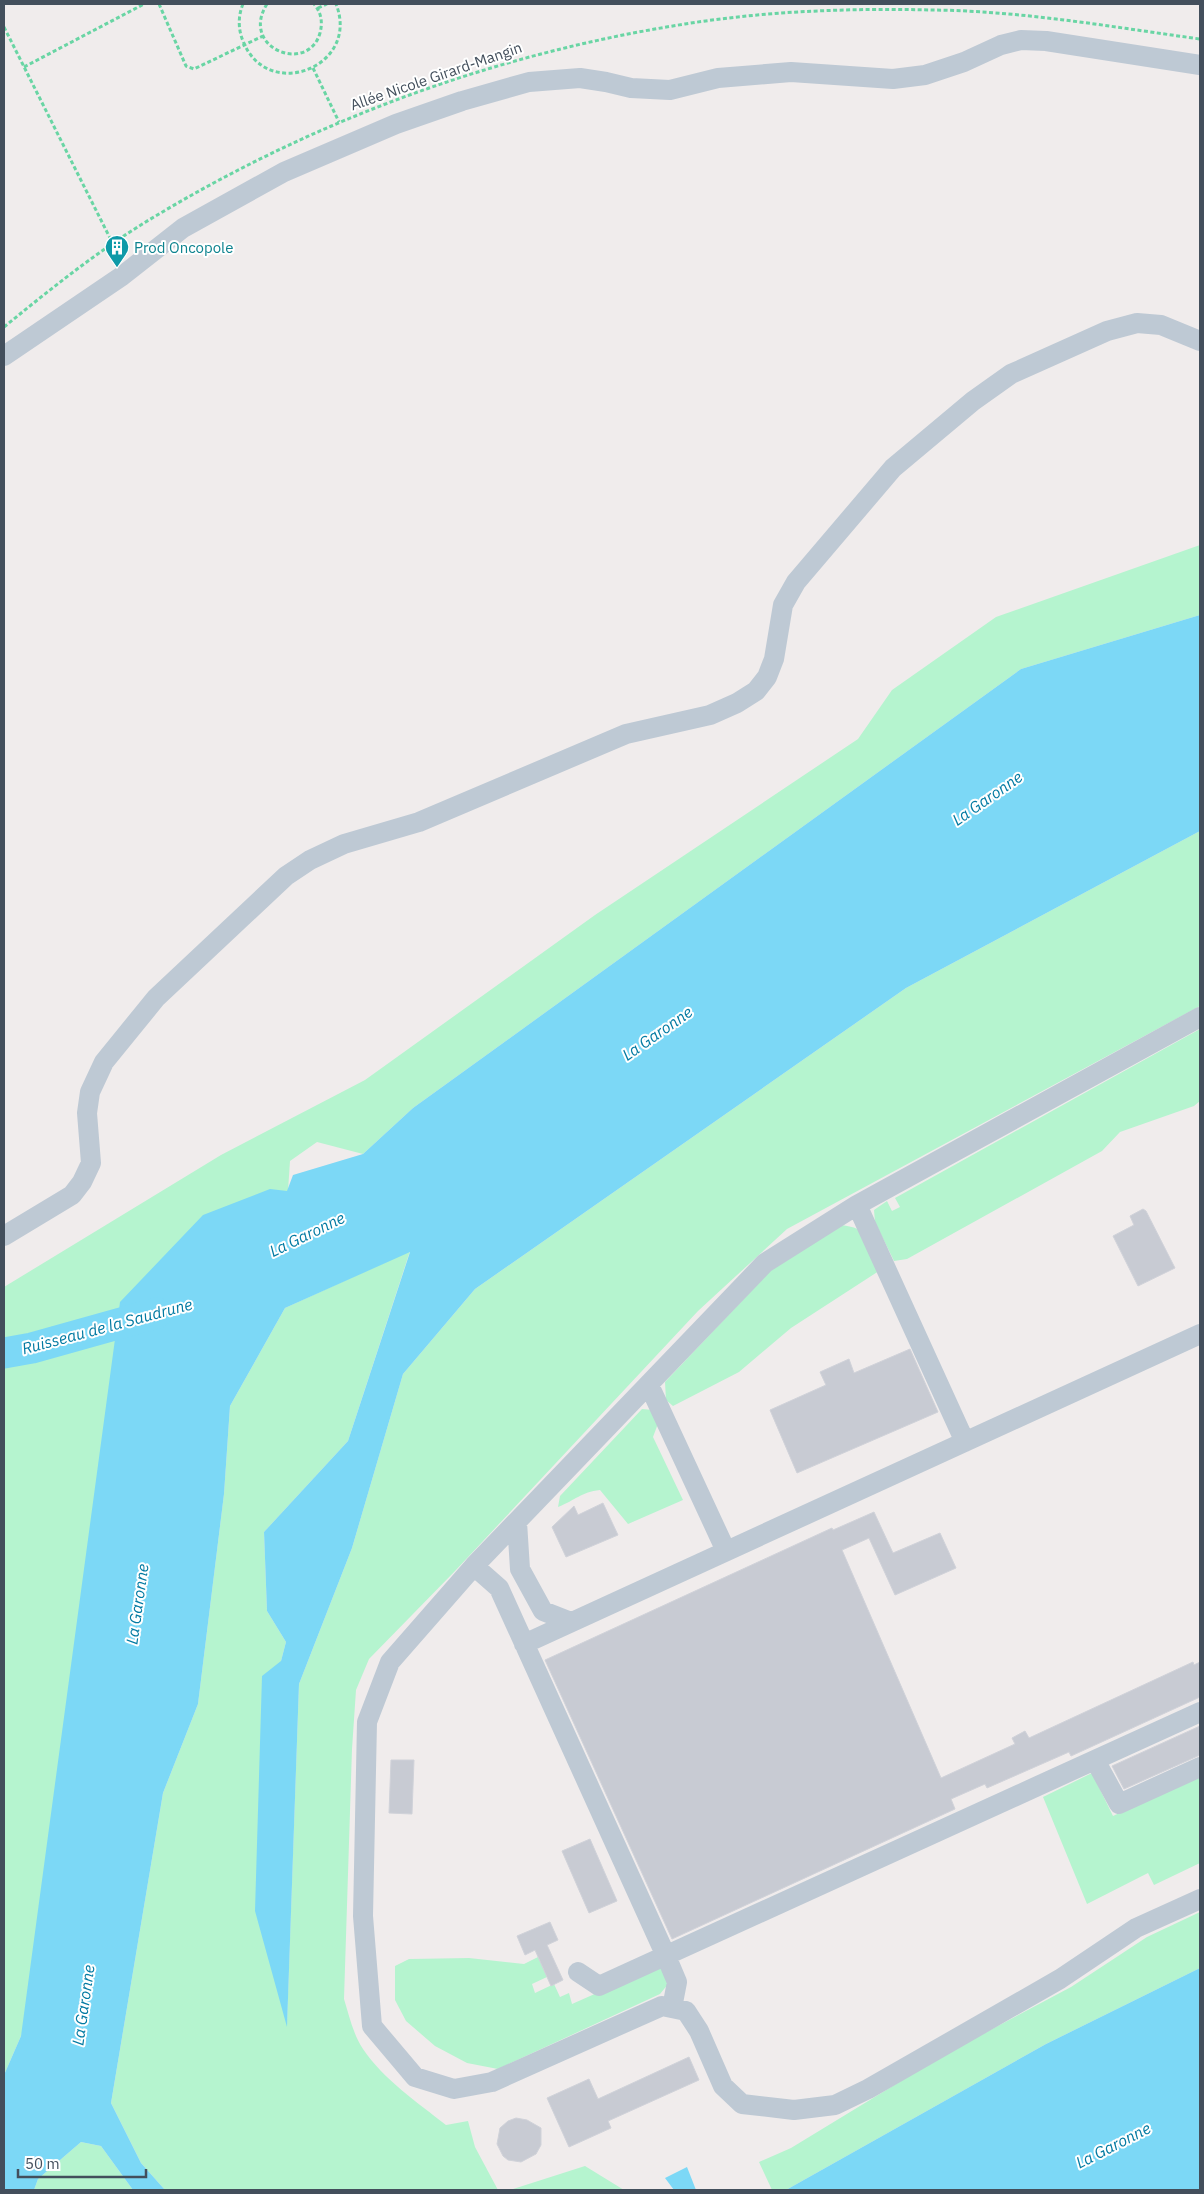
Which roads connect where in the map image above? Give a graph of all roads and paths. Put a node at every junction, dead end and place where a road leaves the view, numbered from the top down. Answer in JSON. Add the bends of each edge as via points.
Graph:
{"nodes":[{"id":1,"x":144,"y":4,"type":"edge"},
{"id":2,"x":159,"y":4,"type":"edge"},
{"id":3,"x":243,"y":4,"type":"edge"},
{"id":4,"x":267,"y":4,"type":"edge"},
{"id":5,"x":314,"y":4,"type":"edge"},
{"id":6,"x":328,"y":4,"type":"edge"},
{"id":7,"x":336,"y":4,"type":"edge"},
{"id":8,"x":318,"y":8,"type":"junction"},
{"id":9,"x":4,"y":27,"type":"edge"},
{"id":10,"x":263,"y":36,"type":"junction"},
{"id":11,"x":1200,"y":39,"type":"edge"},
{"id":12,"x":245,"y":46,"type":"junction"},
{"id":13,"x":1200,"y":65,"type":"edge"},
{"id":14,"x":24,"y":67,"type":"junction"},
{"id":15,"x":313,"y":68,"type":"junction"},
{"id":16,"x":339,"y":122,"type":"junction"},
{"id":17,"x":112,"y":244,"type":"junction"},
{"id":18,"x":4,"y":326,"type":"edge"},
{"id":19,"x":1200,"y":341,"type":"edge"},
{"id":20,"x":4,"y":356,"type":"edge"},
{"id":21,"x":1200,"y":1017,"type":"edge"},
{"id":22,"x":857,"y":1205,"type":"junction"},
{"id":23,"x":4,"y":1236,"type":"edge"},
{"id":24,"x":1200,"y":1334,"type":"edge"},
{"id":25,"x":648,"y":1385,"type":"junction"},
{"id":26,"x":965,"y":1442,"type":"junction"},
{"id":27,"x":517,"y":1522,"type":"junction"},
{"id":28,"x":726,"y":1551,"type":"junction"},
{"id":29,"x":474,"y":1566,"type":"junction"},
{"id":30,"x":571,"y":1622,"type":"junction"},
{"id":31,"x":524,"y":1644,"type":"junction"},
{"id":32,"x":1200,"y":1712,"type":"edge"},
{"id":33,"x":1095,"y":1760,"type":"junction"},
{"id":34,"x":1200,"y":1767,"type":"edge"},
{"id":35,"x":1200,"y":1899,"type":"edge"},
{"id":36,"x":666,"y":1956,"type":"junction"},
{"id":37,"x":578,"y":1972,"type":"dead end"},
{"id":38,"x":672,"y":2008,"type":"junction"}],
"edges":[{"from":1,"to":14,"type":"path"},
{"from":2,"to":12,"type":"path","via":[[190,69]]},
{"from":3,"to":12,"type":"path","via":[[239,18]]},
{"from":4,"to":10,"type":"path","via":[[260,20]]},
{"from":5,"to":8,"type":"path"},
{"from":6,"to":8,"type":"path"},
{"from":7,"to":15,"type":"path","via":[[340,23],[338,38],[331,53]]},
{"from":8,"to":10,"type":"path","via":[[321,18],[319,37],[305,51],[296,54],[276,51]]},
{"from":9,"to":14,"type":"path"},
{"from":10,"to":12,"type":"path"},
{"from":11,"to":16,"type":"path","name":"Allée Nicole Girard-Mangin","via":[[1028,16],[936,10],[744,17],[684,24],[505,62]]},
{"from":12,"to":15,"type":"path","via":[[257,61],[274,71],[294,73]]},
{"from":13,"to":20,"type":"lane","via":[[1021,40],[926,74],[893,79],[791,72],[718,78],[670,90],[631,88],[580,78],[530,82],[462,100],[396,124],[284,172],[183,228],[122,276]]},
{"from":14,"to":17,"type":"path"},
{"from":15,"to":16,"type":"path"},
{"from":16,"to":17,"type":"path","name":"Allée Nicole Girard-Mangin","via":[[246,166],[158,214]]},
{"from":17,"to":18,"type":"path","name":"Allée Nicole Girard-Mangin"},
{"from":19,"to":23,"type":"lane","via":[[1161,325],[1137,323],[1107,331],[1010,374],[973,401],[893,468],[796,582],[782,605],[774,659],[767,677],[756,691],[738,703],[710,715],[626,734],[419,822],[344,844],[286,876],[156,998],[104,1062],[90,1092],[87,1113],[90,1163],[82,1182],[72,1195]]},
{"from":21,"to":22,"type":"lane"},
{"from":22,"to":25,"type":"lane","via":[[765,1264]]},
{"from":22,"to":26,"type":"lane"},
{"from":24,"to":26,"type":"lane"},
{"from":25,"to":27,"type":"lane"},
{"from":25,"to":28,"type":"lane"},
{"from":26,"to":28,"type":"lane"},
{"from":27,"to":29,"type":"lane"},
{"from":27,"to":30,"type":"lane","via":[[520,1569],[543,1611]]},
{"from":28,"to":30,"type":"lane"},
{"from":29,"to":31,"type":"lane","via":[[499,1588]]},
{"from":29,"to":38,"type":"lane","via":[[390,1662],[367,1722],[363,1916],[372,2026],[415,2077],[454,2089],[492,2082],[662,2006]]},
{"from":30,"to":31,"type":"lane"},
{"from":31,"to":36,"type":"lane"},
{"from":32,"to":33,"type":"lane"},
{"from":33,"to":34,"type":"lane","via":[[1119,1804]]},
{"from":33,"to":36,"type":"lane"},
{"from":35,"to":38,"type":"lane","via":[[1136,1928],[1060,1979],[835,2105],[794,2110],[742,2104],[723,2086],[699,2031],[686,2011]]},
{"from":36,"to":37,"type":"lane","via":[[599,1986]]},
{"from":36,"to":38,"type":"lane","via":[[677,1982]]}]}
